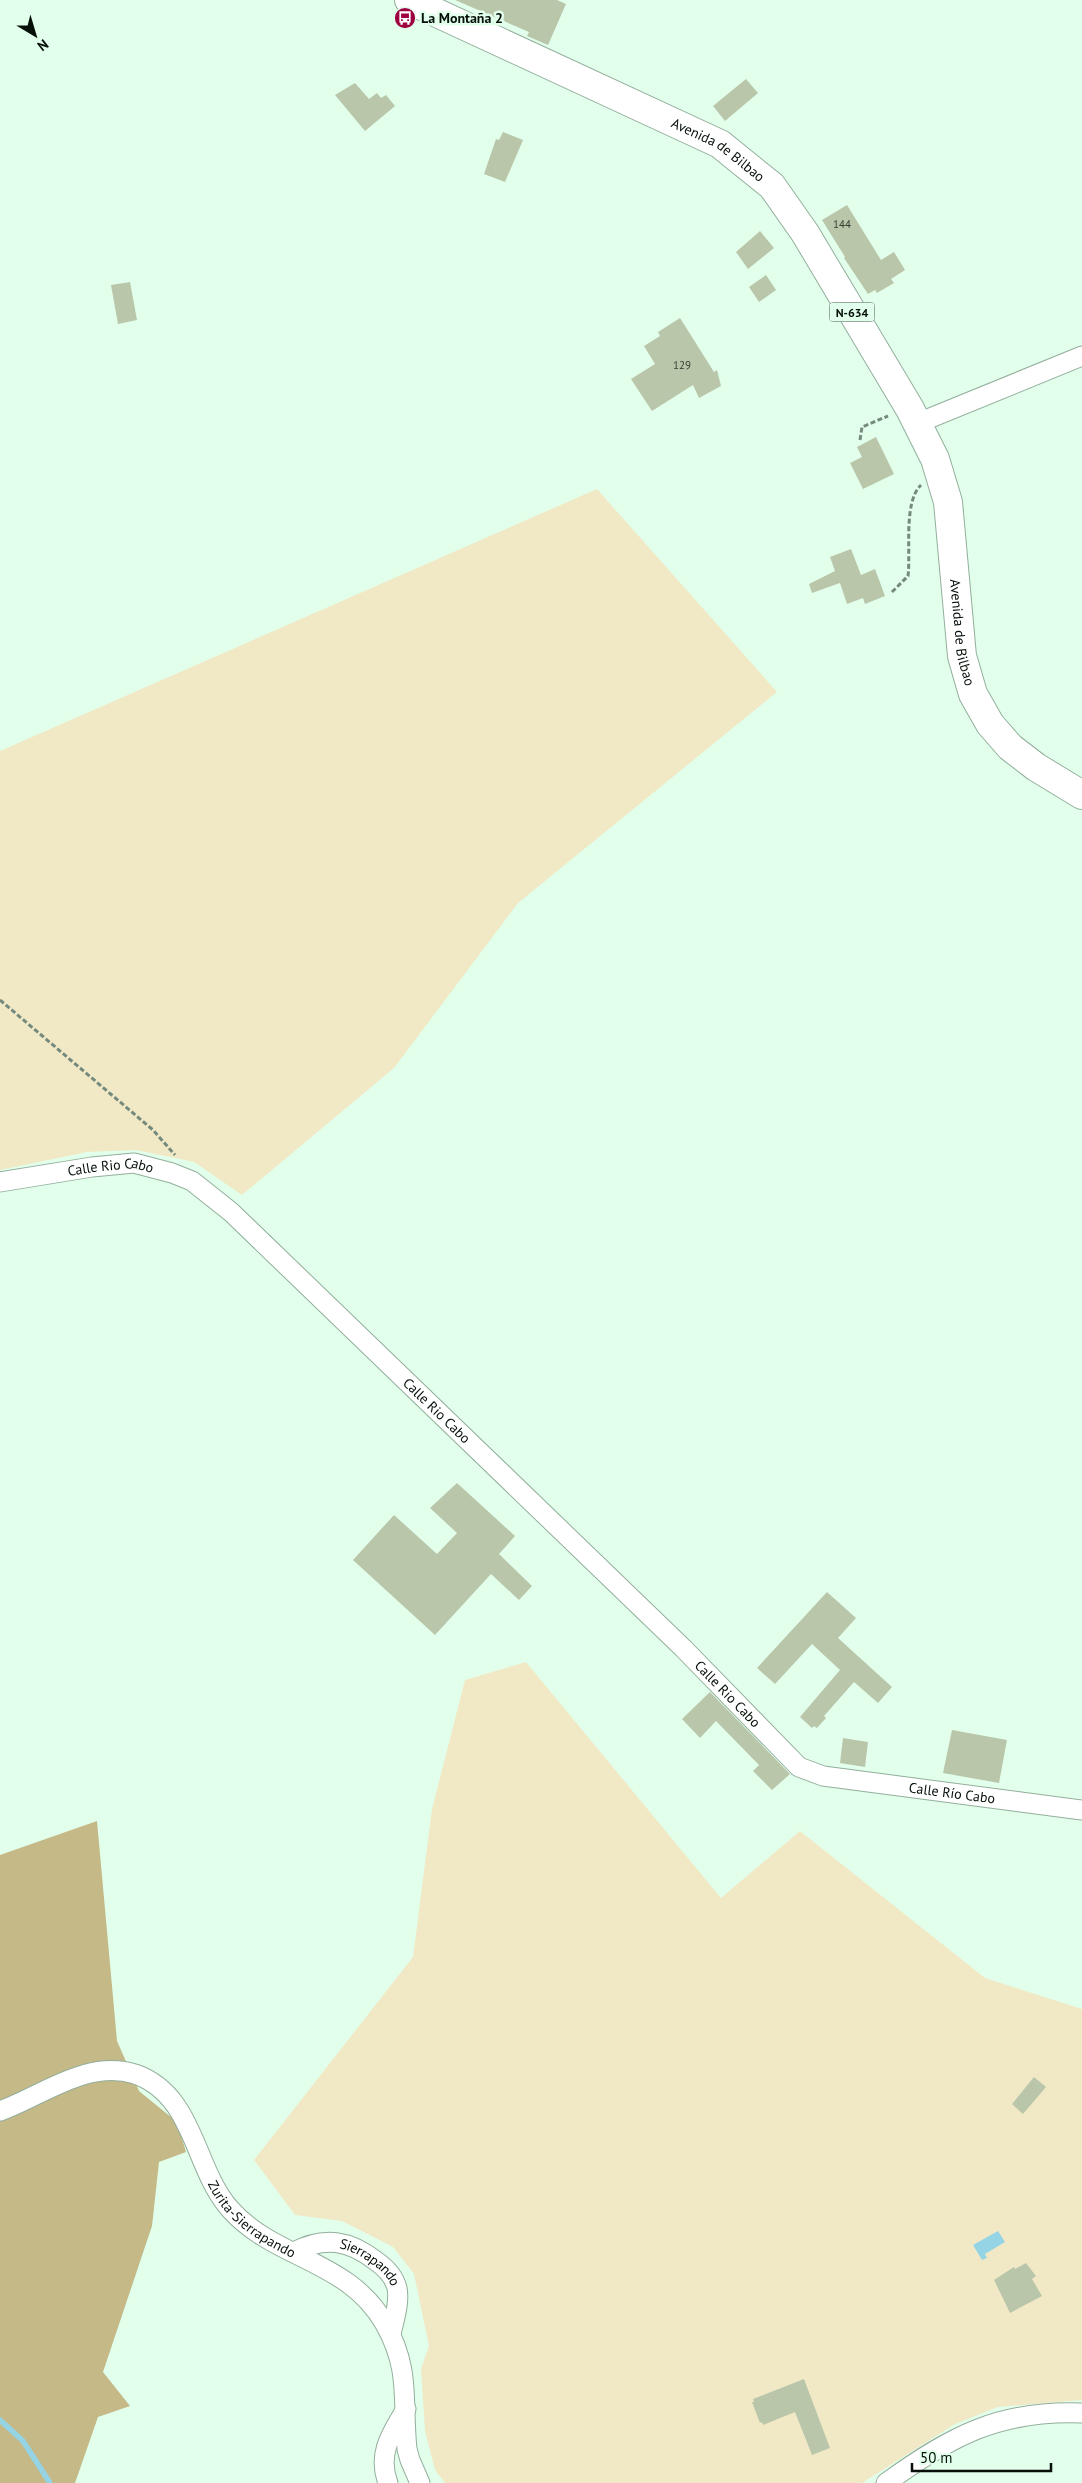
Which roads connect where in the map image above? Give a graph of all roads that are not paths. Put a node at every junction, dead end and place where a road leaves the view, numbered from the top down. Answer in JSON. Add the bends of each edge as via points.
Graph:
{"nodes":[{"id":1,"x":416,"y":1,"type":"edge"},
{"id":2,"x":1082,"y":356,"type":"edge"},
{"id":3,"x":914,"y":416,"type":"junction"},
{"id":4,"x":1082,"y":795,"type":"edge"},
{"id":5,"x":0,"y":1182,"type":"edge"},
{"id":6,"x":823,"y":1776,"type":"joint"},
{"id":7,"x":1082,"y":1810,"type":"edge"},
{"id":8,"x":0,"y":2112,"type":"edge"},
{"id":9,"x":294,"y":2252,"type":"junction"},
{"id":10,"x":391,"y":2334,"type":"junction"},
{"id":11,"x":406,"y":2408,"type":"junction"},
{"id":12,"x":1082,"y":2413,"type":"edge"},
{"id":13,"x":388,"y":2483,"type":"edge"},
{"id":14,"x":420,"y":2483,"type":"edge"},
{"id":15,"x":886,"y":2483,"type":"edge"}],
"edges":[{"from":1,"to":3,"type":"highway","name":"Avenida de Bilbao","number":"N-634","via":[[680,124],[720,144],[746,164],[772,186],[805,233]]},
{"from":2,"to":3,"type":"street"},
{"from":3,"to":4,"type":"highway","name":"Avenida de Bilbao","number":"N-634","via":[[941,475],[950,524],[962,656],[973,694],[990,724],[1010,747]]},
{"from":5,"to":6,"type":"street","name":"Calle Rio Cabo","via":[[134,1163],[192,1181],[238,1219],[676,1641],[799,1767]]},
{"from":6,"to":7,"type":"street","name":"Calle Río Cabo"},
{"from":8,"to":9,"type":"street","name":"Zurita-Sierrapando","via":[[94,2072],[117,2070],[144,2078],[162,2091],[184,2117],[210,2180],[223,2200],[252,2229]]},
{"from":9,"to":10,"type":"street","name":"Zurita-Sierrapando","via":[[348,2282],[373,2307]]},
{"from":9,"to":10,"type":"street","name":"Sierrapando","via":[[320,2242],[338,2242],[357,2248],[382,2266],[397,2289]]},
{"from":10,"to":11,"type":"street","name":"Zurita-Sierrapando","via":[[404,2372]]},
{"from":11,"to":13,"type":"street","via":[[385,2449],[383,2466]]},
{"from":11,"to":14,"type":"street","name":"Zurita-Sierrapando","via":[[407,2448]]},
{"from":12,"to":15,"type":"street","via":[[1023,2416],[974,2429],[933,2451]]}]}
